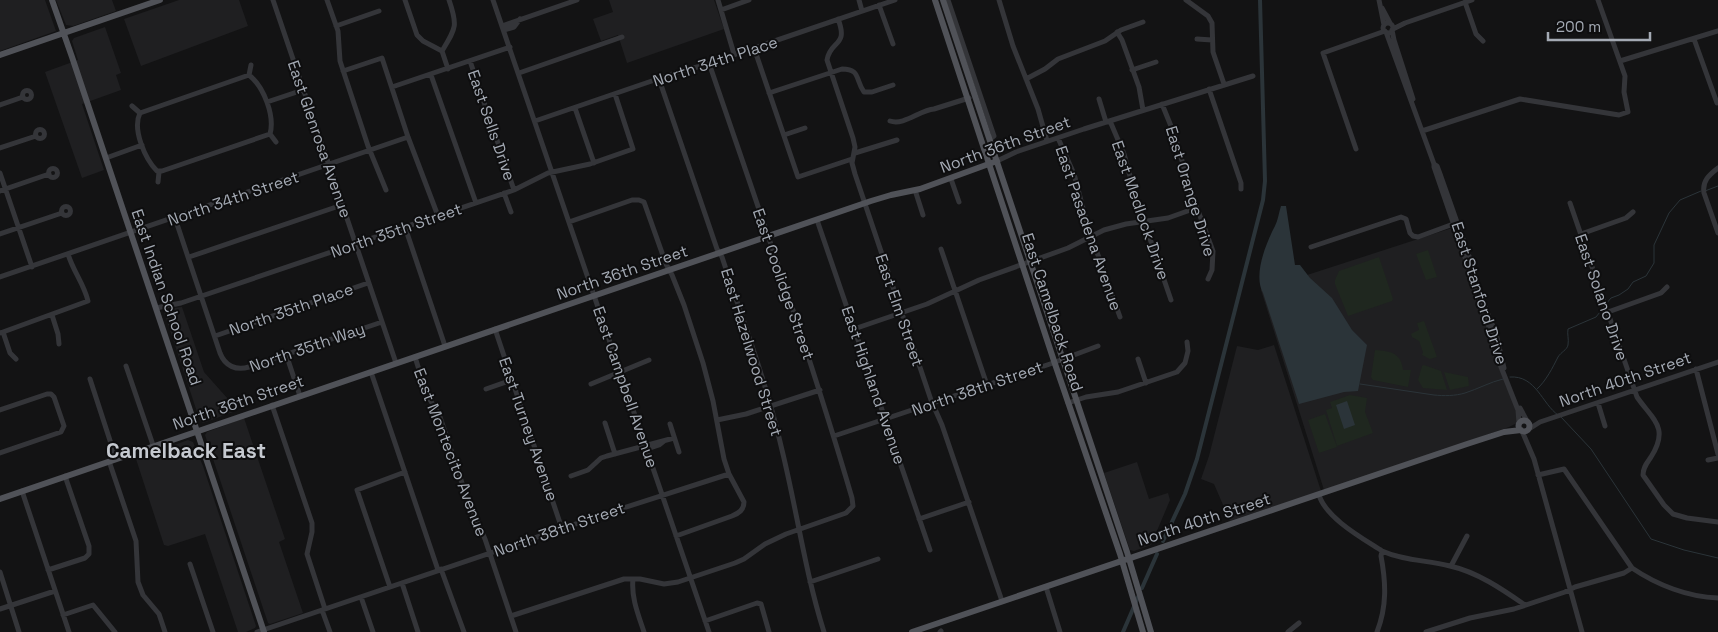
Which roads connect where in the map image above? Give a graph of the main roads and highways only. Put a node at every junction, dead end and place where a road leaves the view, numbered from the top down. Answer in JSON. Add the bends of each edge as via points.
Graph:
{"nodes":[{"id":1,"x":52,"y":0,"type":"edge"},
{"id":2,"x":160,"y":0,"type":"edge"},
{"id":3,"x":935,"y":0,"type":"edge"},
{"id":4,"x":943,"y":0,"type":"edge"},
{"id":5,"x":139,"y":3,"type":"edge"},
{"id":6,"x":64,"y":33,"type":"junction"},
{"id":7,"x":0,"y":55,"type":"edge"},
{"id":8,"x":962,"y":60,"type":"junction"},
{"id":9,"x":997,"y":160,"type":"junction"},
{"id":10,"x":990,"y":164,"type":"junction"},
{"id":11,"x":1524,"y":426,"type":"road end"},
{"id":12,"x":197,"y":431,"type":"junction"},
{"id":13,"x":1098,"y":467,"type":"junction"},
{"id":14,"x":1091,"y":469,"type":"junction"},
{"id":15,"x":0,"y":499,"type":"edge"},
{"id":16,"x":1129,"y":559,"type":"junction"},
{"id":17,"x":1122,"y":561,"type":"junction"},
{"id":18,"x":261,"y":631,"type":"edge"},
{"id":19,"x":912,"y":632,"type":"edge"},
{"id":20,"x":1143,"y":632,"type":"edge"},
{"id":21,"x":1151,"y":632,"type":"edge"}],
"edges":[{"from":1,"to":6,"type":"main road","name":"East Indian School Road"},
{"from":2,"to":5,"type":"main road"},
{"from":3,"to":8,"type":"main road","name":"East Camelback Road"},
{"from":4,"to":8,"type":"main road","name":"East Camelback Road"},
{"from":5,"to":6,"type":"main road"},
{"from":6,"to":7,"type":"main road"},
{"from":6,"to":12,"type":"main road","name":"East Indian School Road"},
{"from":8,"to":9,"type":"main road","name":"East Camelback Road"},
{"from":8,"to":10,"type":"main road","name":"East Camelback Road","via":[[969,98]]},
{"from":9,"to":10,"type":"main road","name":"North 36th Street"},
{"from":9,"to":13,"type":"main road","name":"East Camelback Road"},
{"from":10,"to":12,"type":"main road","name":"North 36th Street","via":[[951,179],[865,203]]},
{"from":10,"to":14,"type":"main road","name":"East Camelback Road"},
{"from":11,"to":16,"type":"main road","name":"North 40th Street"},
{"from":12,"to":15,"type":"main road","name":"North 36th Street"},
{"from":12,"to":18,"type":"main road","name":"East Indian School Road"},
{"from":13,"to":14,"type":"main road"},
{"from":13,"to":16,"type":"main road","name":"East Camelback Road"},
{"from":14,"to":17,"type":"main road","name":"East Camelback Road"},
{"from":16,"to":17,"type":"main road","name":"North 40th Street"},
{"from":16,"to":21,"type":"main road","name":"East Camelback Road"},
{"from":17,"to":19,"type":"main road","name":"North 40th Street"},
{"from":17,"to":20,"type":"main road","name":"East Camelback Road"}]}
